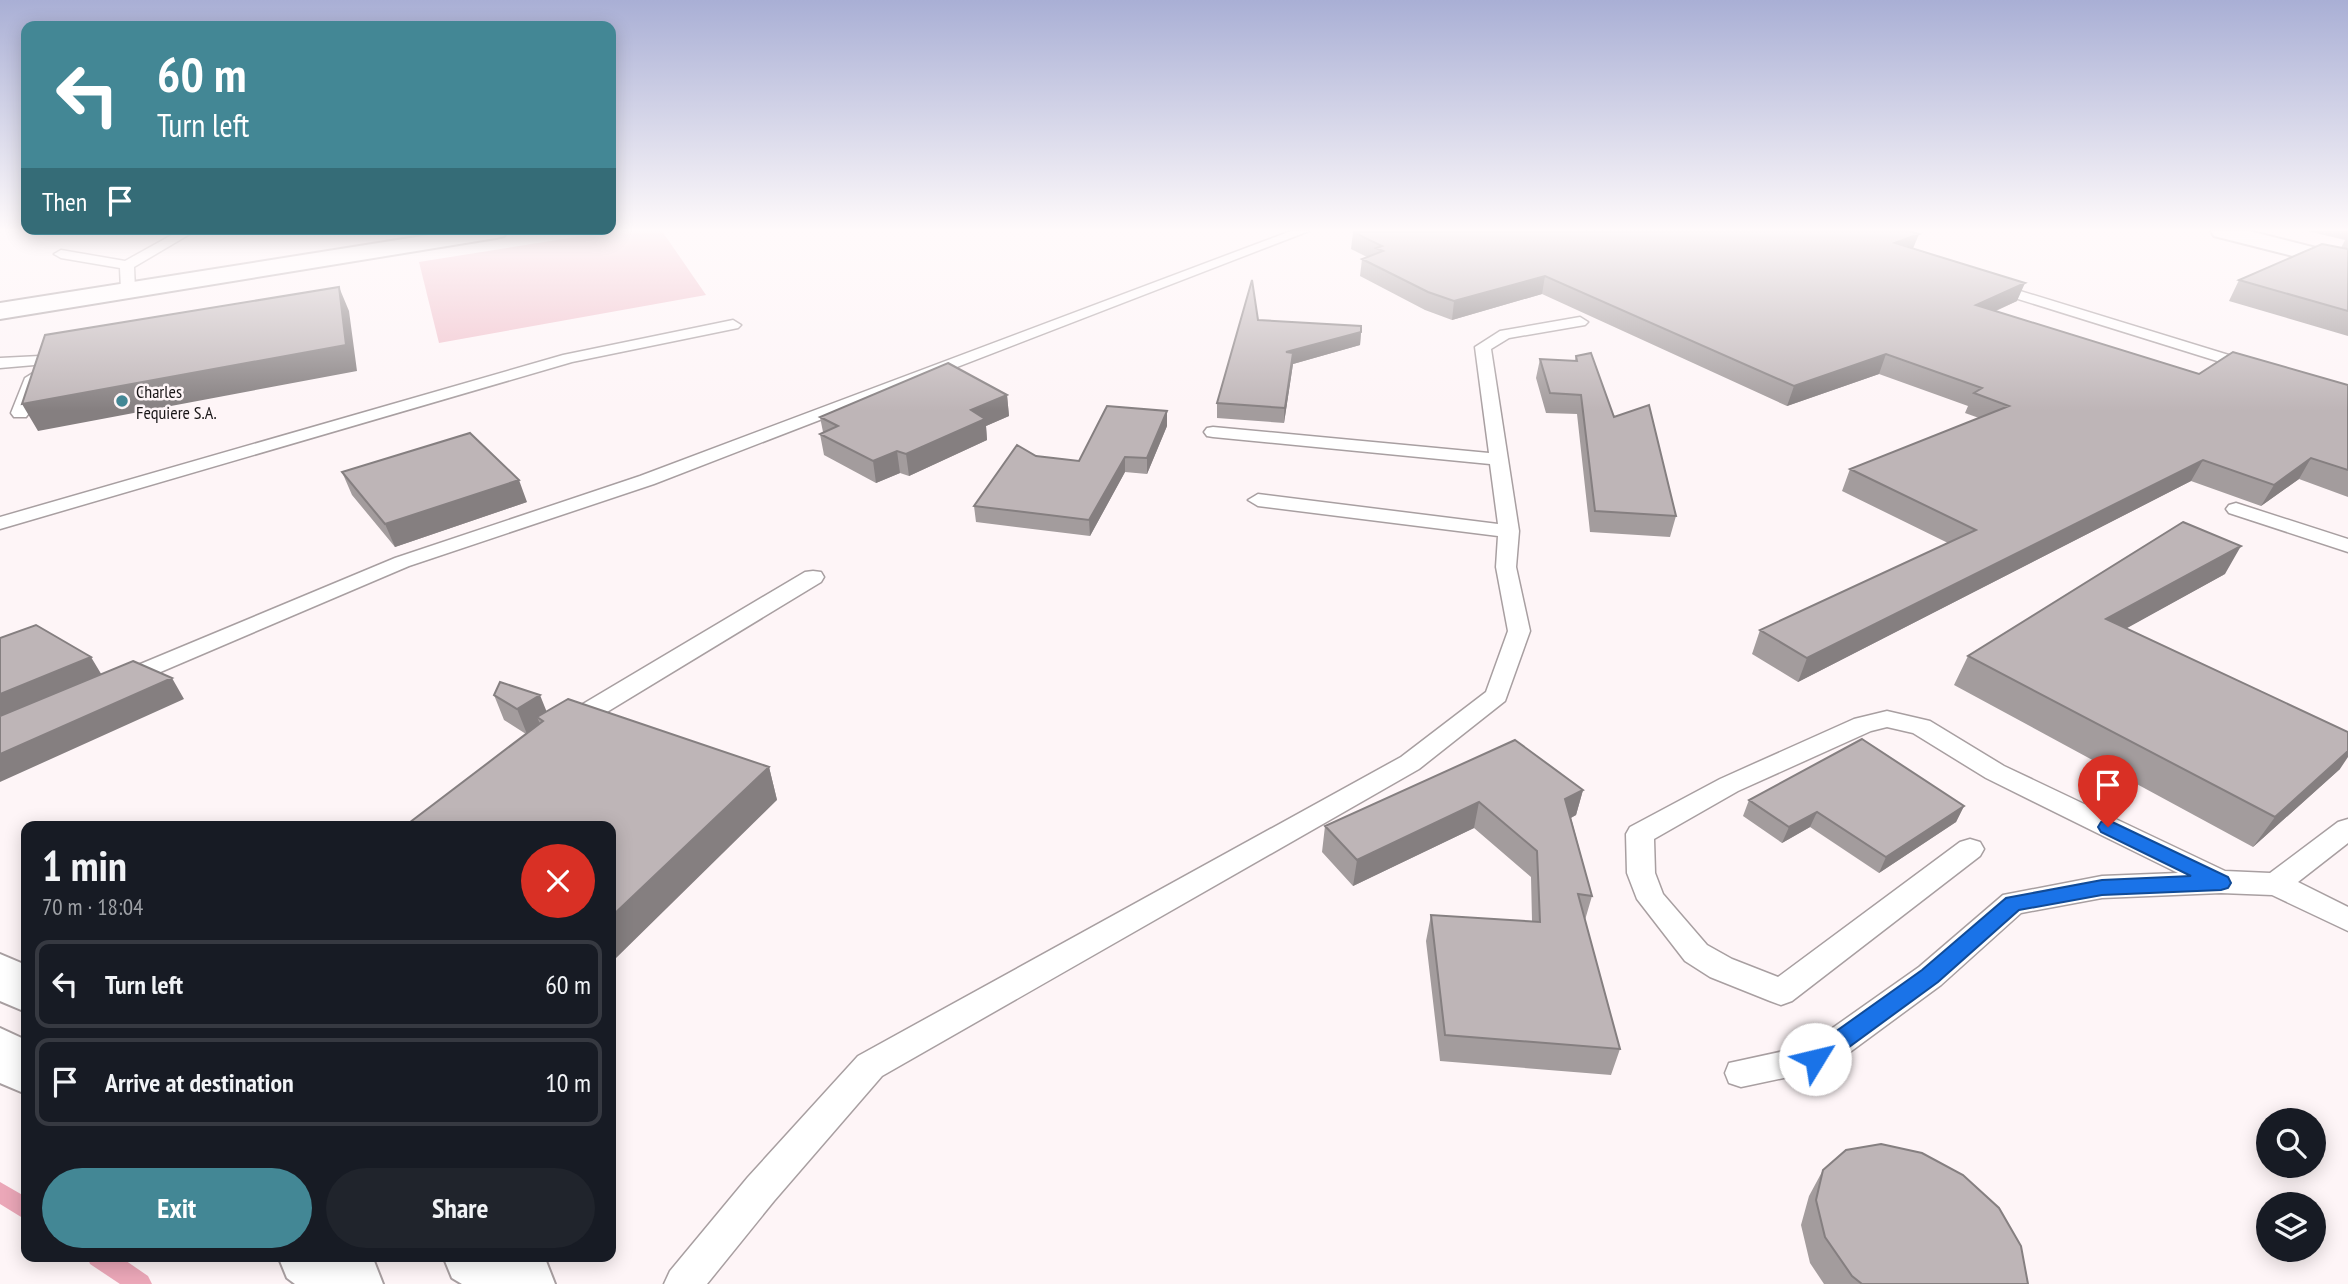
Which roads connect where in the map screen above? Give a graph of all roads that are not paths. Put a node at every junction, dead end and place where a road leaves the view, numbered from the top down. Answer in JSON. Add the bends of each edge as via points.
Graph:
{"nodes":[{"id":1,"x":122,"y":291,"type":"edge"},
{"id":2,"x":1145,"y":291,"type":"edge"},
{"id":3,"x":2008,"y":291,"type":"edge"},
{"id":4,"x":0,"y":311,"type":"edge"},
{"id":5,"x":1580,"y":322,"type":"edge"},
{"id":6,"x":733,"y":325,"type":"dead end"},
{"id":7,"x":0,"y":363,"type":"edge"},
{"id":8,"x":2269,"y":373,"type":"edge"},
{"id":9,"x":20,"y":414,"type":"dead end"},
{"id":10,"x":1213,"y":432,"type":"dead end"},
{"id":11,"x":1497,"y":459,"type":"junction"},
{"id":12,"x":1258,"y":500,"type":"dead end"},
{"id":13,"x":2236,"y":509,"type":"dead end"},
{"id":14,"x":0,"y":523,"type":"edge"},
{"id":15,"x":1508,"y":531,"type":"junction"},
{"id":16,"x":2348,"y":546,"type":"edge"},
{"id":17,"x":813,"y":577,"type":"dead end"},
{"id":18,"x":100,"y":689,"type":"edge"},
{"id":19,"x":547,"y":736,"type":"edge"},
{"id":20,"x":2348,"y":829,"type":"edge"},
{"id":21,"x":1970,"y":849,"type":"dead end"},
{"id":22,"x":2221,"y":883,"type":"junction"},
{"id":23,"x":2276,"y":884,"type":"junction"},
{"id":24,"x":2348,"y":920,"type":"edge"},
{"id":25,"x":0,"y":975,"type":"edge"},
{"id":26,"x":21,"y":988,"type":"edge"},
{"id":27,"x":0,"y":1052,"type":"edge"},
{"id":28,"x":21,"y":1067,"type":"edge"},
{"id":29,"x":1741,"y":1073,"type":"dead end"},
{"id":30,"x":318,"y":1262,"type":"edge"},
{"id":31,"x":484,"y":1262,"type":"edge"},
{"id":32,"x":351,"y":1284,"type":"edge"},
{"id":33,"x":523,"y":1284,"type":"edge"},
{"id":34,"x":683,"y":1284,"type":"edge"}],
"edges":[{"from":1,"to":4,"type":"street"},
{"from":2,"to":18,"type":"lane","via":[[647,480],[402,562]]},
{"from":3,"to":8,"type":"lane"},
{"from":5,"to":11,"type":"lane","via":[[1505,334],[1483,347]]},
{"from":6,"to":14,"type":"lane","via":[[569,358]]},
{"from":7,"to":9,"type":"lane","via":[[46,356]]},
{"from":10,"to":11,"type":"lane"},
{"from":11,"to":15,"type":"lane"},
{"from":12,"to":15,"type":"lane"},
{"from":13,"to":16,"type":"lane"},
{"from":15,"to":34,"type":"lane","via":[[1506,567],[1519,631],[1497,696],[1410,763],[870,1066]]},
{"from":17,"to":19,"type":"lane"},
{"from":20,"to":23,"type":"lane"},
{"from":21,"to":22,"type":"lane","via":[[1781,992],[1696,953],[1651,900],[1641,873],[1640,834],[1729,785],[1863,725],[1887,719],[1921,727],[1994,772]]},
{"from":22,"to":23,"type":"lane"},
{"from":22,"to":29,"type":"lane","via":[[2102,887],[2013,903],[1930,976],[1815,1059]]},
{"from":23,"to":24,"type":"lane"},
{"from":25,"to":26,"type":"street"},
{"from":27,"to":28,"type":"street"},
{"from":30,"to":32,"type":"street"},
{"from":31,"to":33,"type":"street"}]}
